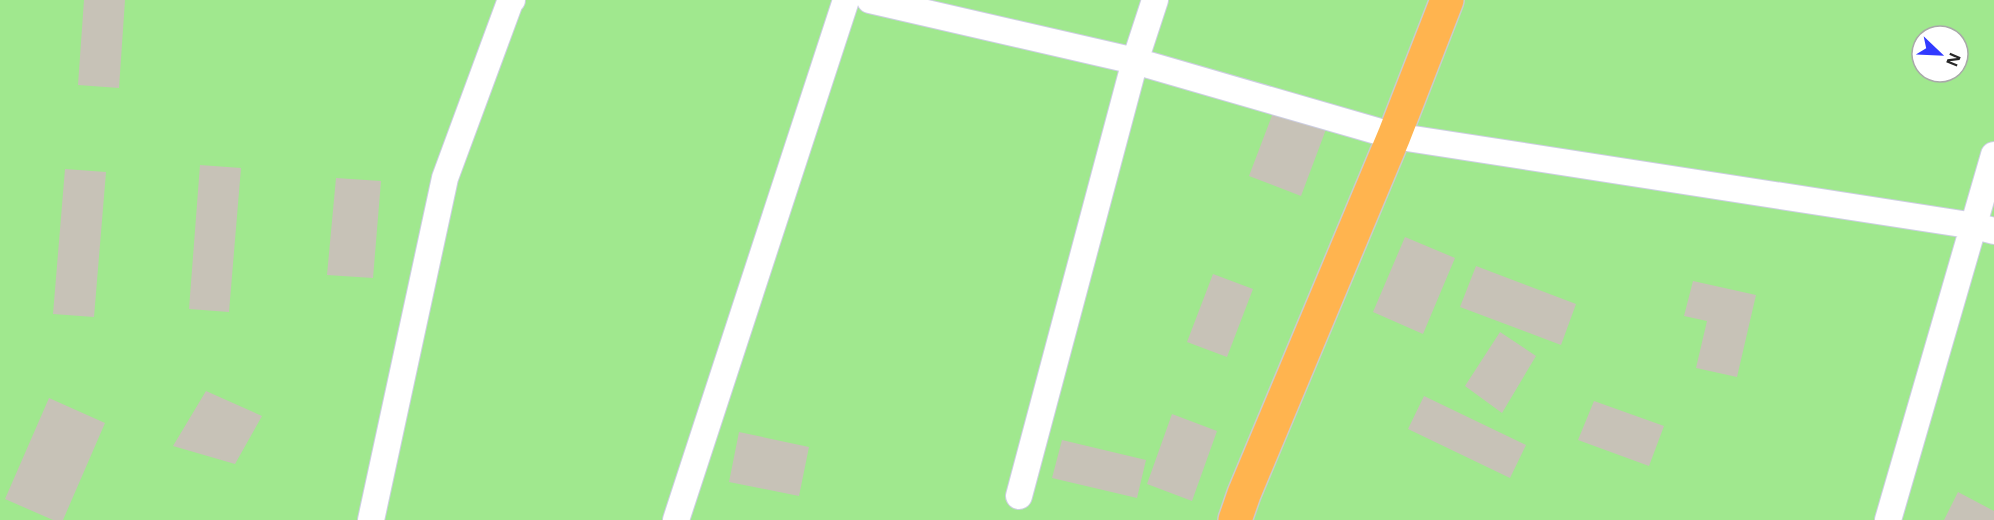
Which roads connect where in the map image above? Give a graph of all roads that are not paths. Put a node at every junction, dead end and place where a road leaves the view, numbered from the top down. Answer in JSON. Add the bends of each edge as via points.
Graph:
{"nodes":[{"id":1,"x":512,"y":0,"type":"edge"},
{"id":2,"x":846,"y":0,"type":"edge"},
{"id":3,"x":870,"y":0,"type":"edge"},
{"id":4,"x":1155,"y":0,"type":"edge"},
{"id":5,"x":1447,"y":0,"type":"edge"},
{"id":6,"x":1134,"y":61,"type":"junction"},
{"id":7,"x":1394,"y":136,"type":"junction"},
{"id":8,"x":1994,"y":155,"type":"edge"},
{"id":9,"x":1984,"y":229,"type":"edge"},
{"id":10,"x":1019,"y":496,"type":"dead end"},
{"id":11,"x":371,"y":520,"type":"edge"},
{"id":12,"x":676,"y":520,"type":"edge"},
{"id":13,"x":1235,"y":520,"type":"edge"},
{"id":14,"x":1888,"y":520,"type":"edge"}],
"edges":[{"from":1,"to":11,"type":"street","via":[[445,178]]},
{"from":2,"to":12,"type":"street"},
{"from":3,"to":6,"type":"street"},
{"from":4,"to":6,"type":"street"},
{"from":5,"to":7,"type":"highway"},
{"from":6,"to":7,"type":"street"},
{"from":6,"to":10,"type":"street"},
{"from":7,"to":9,"type":"street"},
{"from":7,"to":13,"type":"highway"},
{"from":8,"to":9,"type":"street"},
{"from":9,"to":14,"type":"street"}]}
